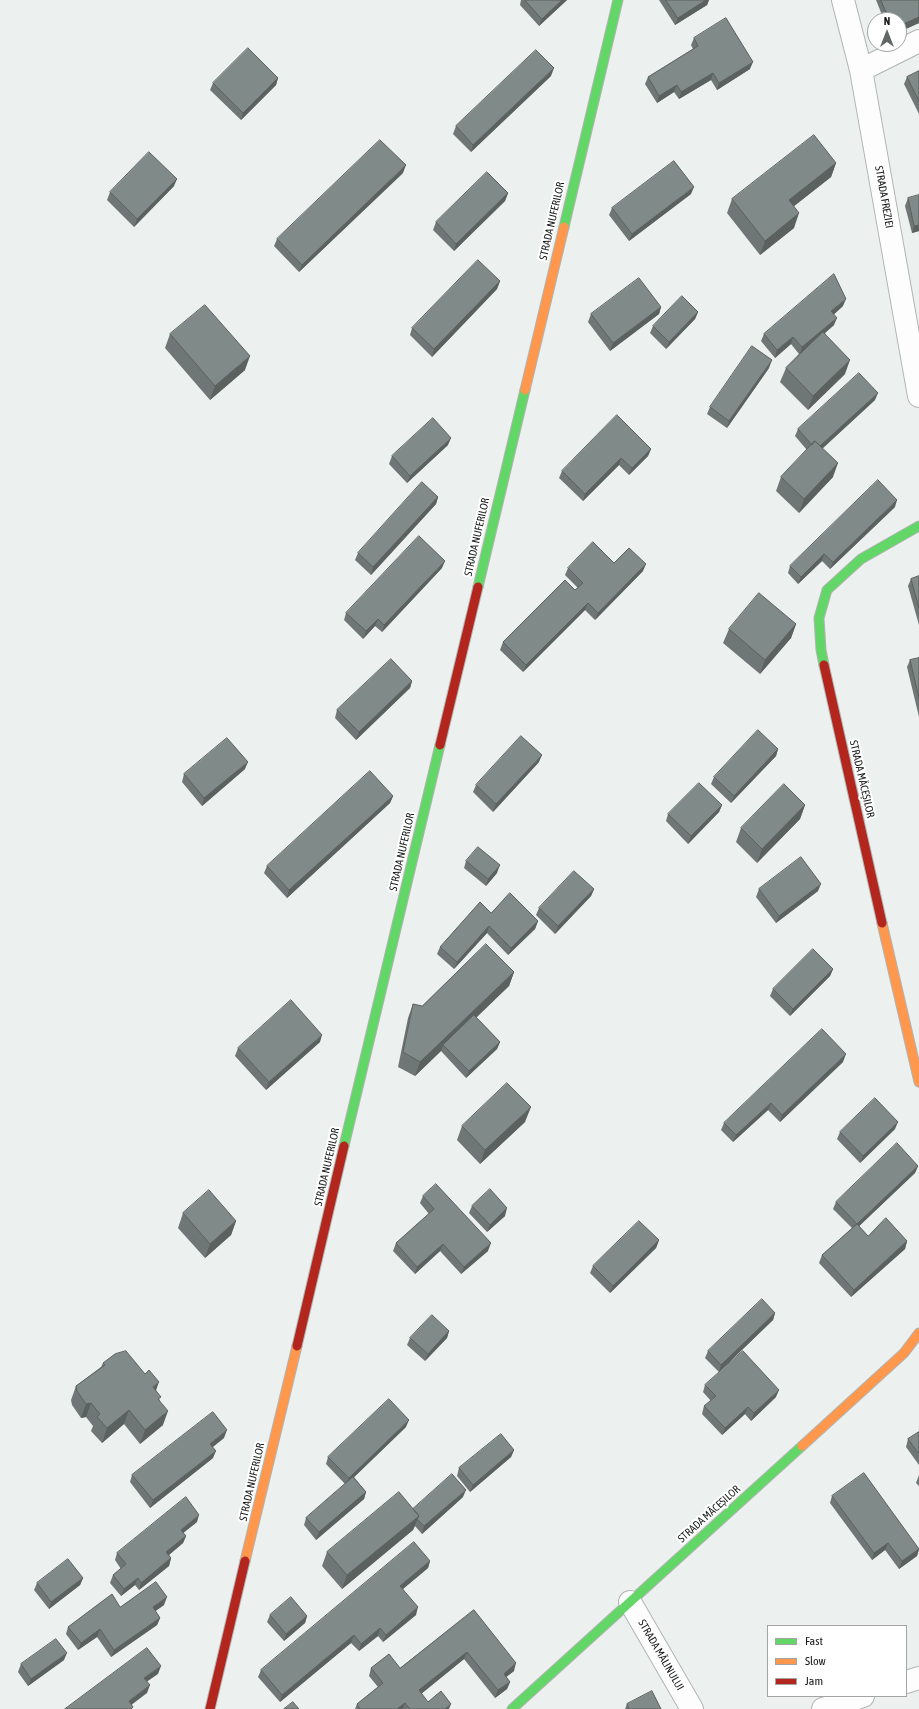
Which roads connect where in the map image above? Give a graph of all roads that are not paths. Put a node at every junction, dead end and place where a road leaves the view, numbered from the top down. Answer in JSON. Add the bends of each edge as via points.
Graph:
{"nodes":[{"id":1,"x":618,"y":0,"type":"edge"},
{"id":2,"x":844,"y":0,"type":"edge"},
{"id":3,"x":919,"y":41,"type":"edge"},
{"id":4,"x":861,"y":70,"type":"junction"},
{"id":5,"x":919,"y":396,"type":"edge"},
{"id":6,"x":919,"y":526,"type":"edge"},
{"id":7,"x":913,"y":1037,"type":"edge"},
{"id":8,"x":919,"y":1082,"type":"edge"},
{"id":9,"x":919,"y":1333,"type":"edge"},
{"id":10,"x":630,"y":1602,"type":"junction"},
{"id":11,"x":919,"y":1678,"type":"edge"},
{"id":12,"x":907,"y":1682,"type":"edge"},
{"id":13,"x":860,"y":1697,"type":"edge"},
{"id":14,"x":210,"y":1709,"type":"edge"},
{"id":15,"x":512,"y":1709,"type":"edge"},
{"id":16,"x":692,"y":1709,"type":"edge"},
{"id":17,"x":823,"y":1709,"type":"edge"}],
"edges":[{"from":1,"to":14,"type":"main road","name":"STRADA NUFERILOR"},
{"from":2,"to":4,"type":"street","name":"STRADA FREZIEI"},
{"from":3,"to":4,"type":"street"},
{"from":4,"to":5,"type":"street","name":"STRADA FREZIEI"},
{"from":6,"to":7,"type":"main road","name":"STRADA MĂCEȘILOR","via":[[861,559],[827,590],[819,618],[821,650]]},
{"from":7,"to":8,"type":"main road","name":"STRADA MĂCEȘILOR"},
{"from":9,"to":10,"type":"main road","name":"STRADA MĂCEȘILOR","via":[[904,1353]]},
{"from":10,"to":15,"type":"main road","name":"STRADA MĂCEȘILOR"},
{"from":10,"to":16,"type":"street","name":"STRADA MĂLINULUI"},
{"from":11,"to":12,"type":"street"},
{"from":13,"to":17,"type":"street"}]}
